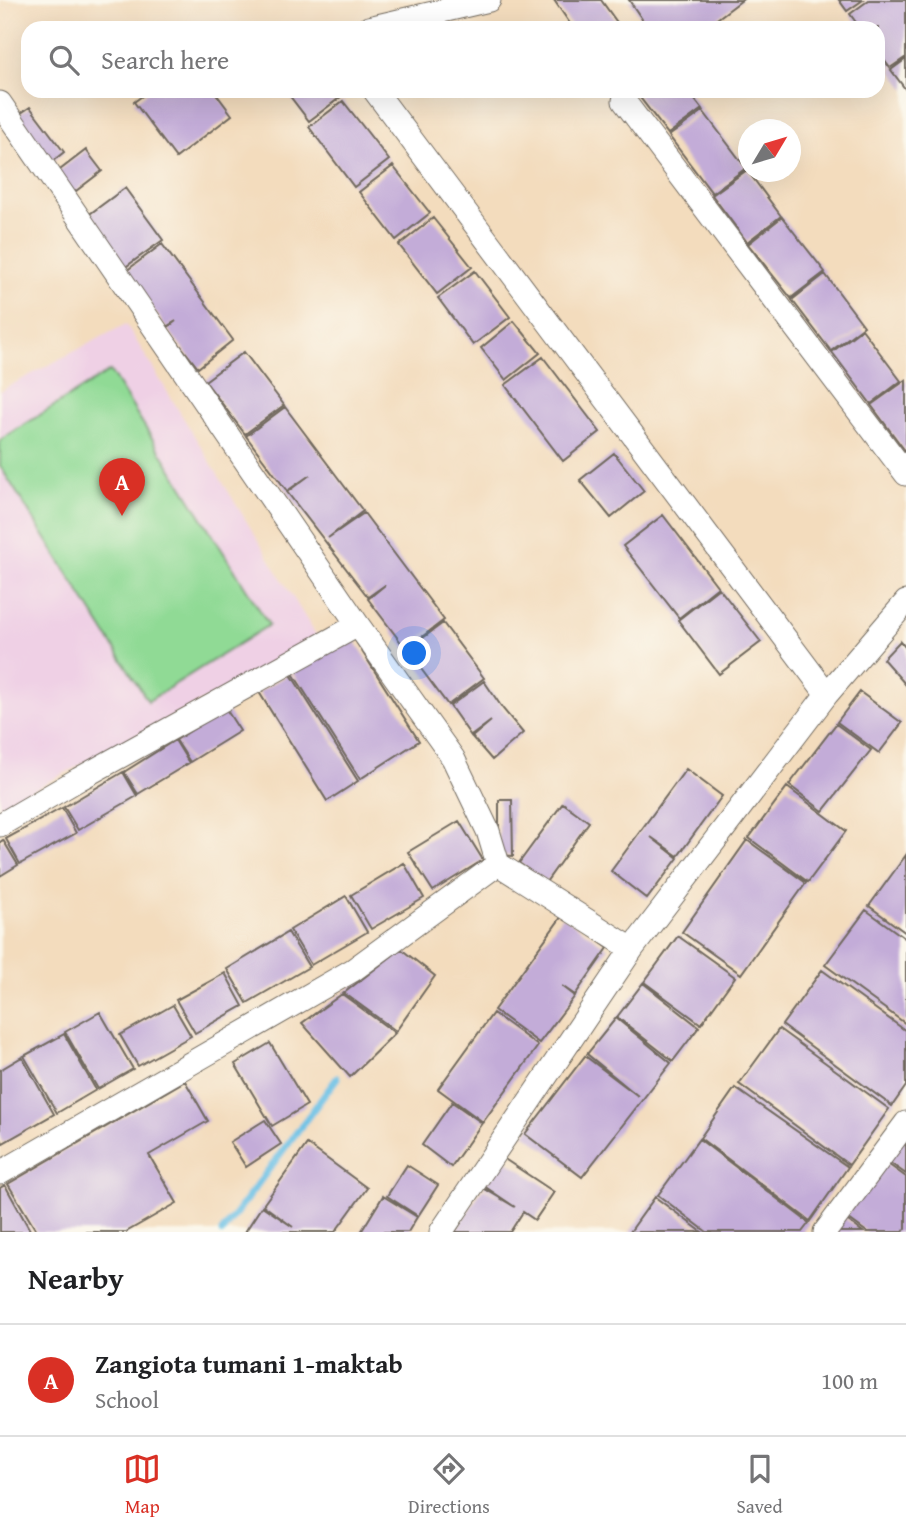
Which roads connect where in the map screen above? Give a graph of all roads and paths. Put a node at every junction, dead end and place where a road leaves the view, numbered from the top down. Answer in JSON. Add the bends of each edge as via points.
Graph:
{"nodes":[{"id":1,"x":489,"y":0,"type":"edge"},
{"id":2,"x":399,"y":21,"type":"edge"},
{"id":3,"x":380,"y":98,"type":"edge"},
{"id":4,"x":624,"y":101,"type":"dead end"},
{"id":5,"x":0,"y":103,"type":"edge"},
{"id":6,"x":906,"y":474,"type":"edge"},
{"id":7,"x":906,"y":602,"type":"edge"},
{"id":8,"x":358,"y":625,"type":"junction"},
{"id":9,"x":827,"y":694,"type":"junction"},
{"id":10,"x":0,"y":825,"type":"edge"},
{"id":11,"x":498,"y":864,"type":"junction"},
{"id":12,"x":632,"y":949,"type":"junction"},
{"id":13,"x":906,"y":1123,"type":"edge"},
{"id":14,"x":0,"y":1173,"type":"edge"},
{"id":15,"x":441,"y":1232,"type":"edge"},
{"id":16,"x":825,"y":1232,"type":"edge"}],
"edges":[{"from":1,"to":2,"type":"street"},
{"from":3,"to":9,"type":"street"},
{"from":4,"to":6,"type":"street"},
{"from":5,"to":8,"type":"street"},
{"from":7,"to":9,"type":"street"},
{"from":8,"to":10,"type":"street"},
{"from":8,"to":11,"type":"street","via":[[453,758],[488,831]]},
{"from":9,"to":12,"type":"street"},
{"from":11,"to":12,"type":"street"},
{"from":11,"to":14,"type":"street","via":[[353,970]]},
{"from":12,"to":15,"type":"street"},
{"from":13,"to":16,"type":"street"}]}
